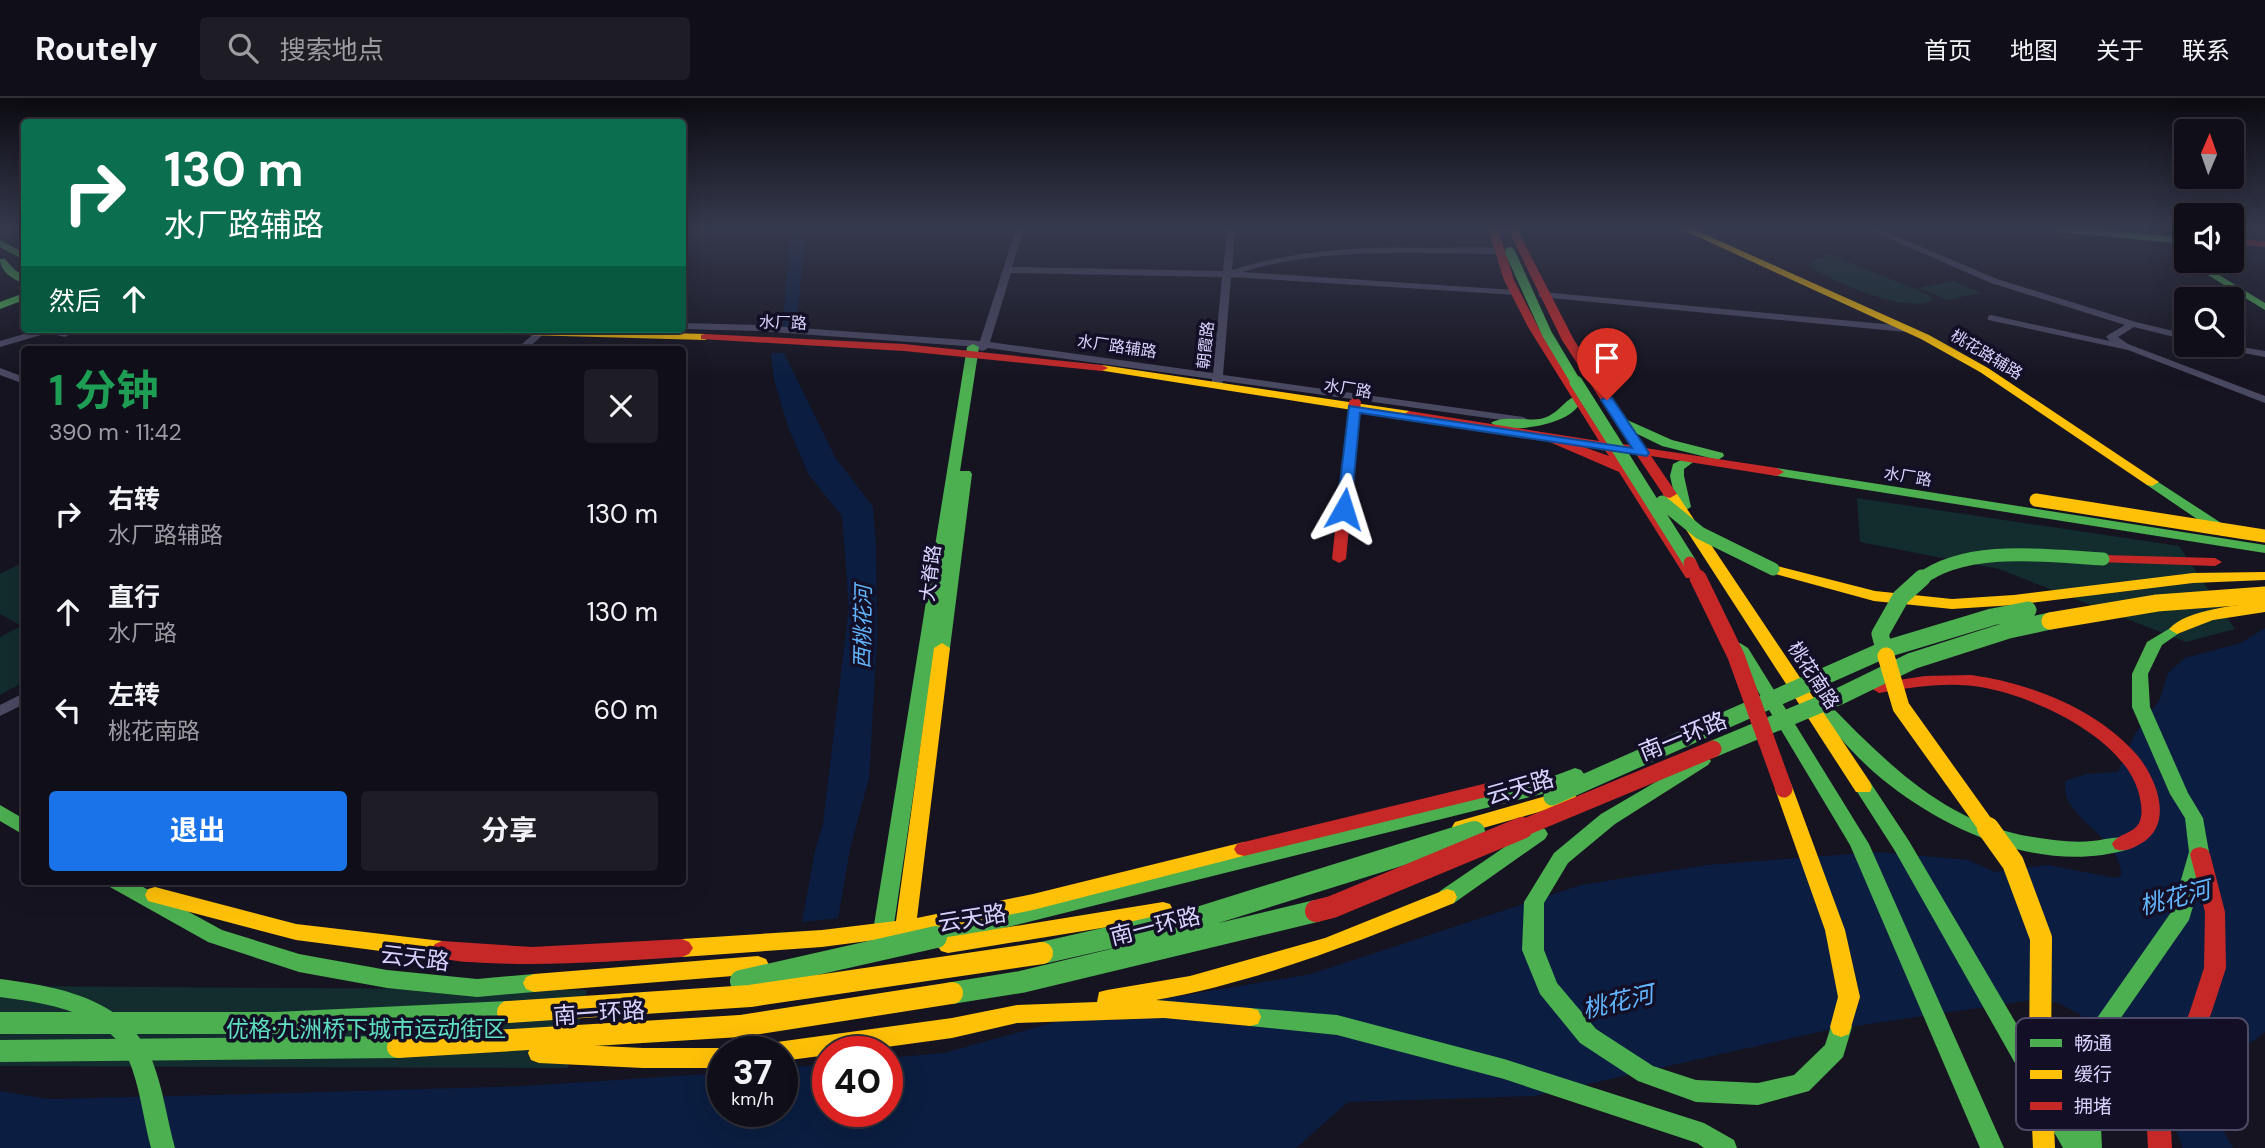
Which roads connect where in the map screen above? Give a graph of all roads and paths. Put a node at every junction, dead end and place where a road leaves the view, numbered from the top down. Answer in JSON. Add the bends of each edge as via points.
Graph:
{"nodes":[{"id":1,"x":12,"y":278,"type":"edge"},
{"id":2,"x":1004,"y":278,"type":"edge"},
{"id":3,"x":1228,"y":278,"type":"edge"},
{"id":4,"x":1288,"y":278,"type":"edge"},
{"id":5,"x":1512,"y":278,"type":"edge"},
{"id":6,"x":1519,"y":278,"type":"edge"},
{"id":7,"x":1522,"y":278,"type":"edge"},
{"id":8,"x":1537,"y":278,"type":"edge"},
{"id":9,"x":1793,"y":278,"type":"edge"},
{"id":10,"x":1987,"y":278,"type":"edge"},
{"id":11,"x":2218,"y":278,"type":"edge"},
{"id":12,"x":21,"y":293,"type":"edge"},
{"id":13,"x":1514,"y":293,"type":"junction"},
{"id":14,"x":1543,"y":295,"type":"junction"},
{"id":15,"x":21,"y":299,"type":"edge"},
{"id":16,"x":21,"y":300,"type":"edge"},
{"id":17,"x":0,"y":306,"type":"edge"},
{"id":18,"x":2265,"y":307,"type":"edge"},
{"id":19,"x":0,"y":314,"type":"edge"},
{"id":20,"x":1992,"y":318,"type":"dead end"},
{"id":21,"x":2133,"y":324,"type":"junction"},
{"id":22,"x":686,"y":326,"type":"edge"},
{"id":23,"x":1906,"y":329,"type":"junction"},
{"id":24,"x":686,"y":332,"type":"edge"},
{"id":25,"x":38,"y":333,"type":"edge"},
{"id":26,"x":61,"y":333,"type":"edge"},
{"id":27,"x":520,"y":333,"type":"edge"},
{"id":28,"x":65,"y":334,"type":"dead end"},
{"id":29,"x":539,"y":334,"type":"junction"},
{"id":30,"x":2174,"y":334,"type":"edge"},
{"id":31,"x":0,"y":344,"type":"edge"},
{"id":32,"x":525,"y":346,"type":"edge"},
{"id":33,"x":2131,"y":348,"type":"junction"},
{"id":34,"x":979,"y":349,"type":"junction"},
{"id":35,"x":2244,"y":350,"type":"edge"},
{"id":36,"x":2265,"y":354,"type":"edge"},
{"id":37,"x":0,"y":371,"type":"edge"},
{"id":38,"x":21,"y":380,"type":"edge"},
{"id":39,"x":1217,"y":380,"type":"junction"},
{"id":40,"x":1577,"y":399,"type":"junction"},
{"id":41,"x":2265,"y":400,"type":"edge"},
{"id":42,"x":1354,"y":405,"type":"junction"},
{"id":43,"x":1620,"y":420,"type":"junction"},
{"id":44,"x":1497,"y":422,"type":"junction"},
{"id":45,"x":1548,"y":431,"type":"junction"},
{"id":46,"x":1605,"y":443,"type":"junction"},
{"id":47,"x":1639,"y":448,"type":"junction"},
{"id":48,"x":1718,"y":456,"type":"junction"},
{"id":49,"x":1689,"y":460,"type":"junction"},
{"id":50,"x":1623,"y":471,"type":"junction"},
{"id":51,"x":1962,"y":495,"type":"junction"},
{"id":52,"x":1686,"y":519,"type":"junction"},
{"id":53,"x":2265,"y":536,"type":"edge"},
{"id":54,"x":2234,"y":537,"type":"junction"},
{"id":55,"x":2265,"y":542,"type":"edge"},
{"id":56,"x":2248,"y":547,"type":"junction"},
{"id":57,"x":2265,"y":549,"type":"edge"},
{"id":58,"x":1339,"y":559,"type":"dead end"},
{"id":59,"x":2265,"y":564,"type":"edge"},
{"id":60,"x":2265,"y":579,"type":"edge"},
{"id":61,"x":2265,"y":595,"type":"edge"},
{"id":62,"x":2265,"y":607,"type":"edge"},
{"id":63,"x":1789,"y":673,"type":"junction"},
{"id":64,"x":1802,"y":694,"type":"junction"},
{"id":65,"x":1838,"y":697,"type":"junction"},
{"id":66,"x":21,"y":700,"type":"edge"},
{"id":67,"x":1774,"y":702,"type":"junction"},
{"id":68,"x":0,"y":711,"type":"edge"},
{"id":69,"x":1813,"y":712,"type":"junction"},
{"id":70,"x":1786,"y":720,"type":"junction"},
{"id":71,"x":1732,"y":740,"type":"junction"},
{"id":72,"x":1608,"y":761,"type":"junction"},
{"id":73,"x":1571,"y":797,"type":"junction"},
{"id":74,"x":0,"y":812,"type":"edge"},
{"id":75,"x":21,"y":826,"type":"edge"},
{"id":76,"x":2199,"y":852,"type":"junction"},
{"id":77,"x":122,"y":885,"type":"edge"},
{"id":78,"x":905,"y":928,"type":"junction"},
{"id":79,"x":883,"y":930,"type":"junction"},
{"id":80,"x":0,"y":988,"type":"edge"},
{"id":81,"x":1017,"y":1014,"type":"junction"},
{"id":82,"x":452,"y":1016,"type":"junction"},
{"id":83,"x":2039,"y":1018,"type":"edge"},
{"id":84,"x":2108,"y":1018,"type":"edge"},
{"id":85,"x":2198,"y":1018,"type":"edge"},
{"id":86,"x":0,"y":1023,"type":"edge"},
{"id":87,"x":2016,"y":1041,"type":"edge"},
{"id":88,"x":433,"y":1047,"type":"junction"},
{"id":89,"x":798,"y":1049,"type":"edge"},
{"id":90,"x":0,"y":1051,"type":"edge"},
{"id":91,"x":707,"y":1058,"type":"edge"},
{"id":92,"x":2043,"y":1130,"type":"edge"},
{"id":93,"x":2066,"y":1130,"type":"edge"},
{"id":94,"x":2089,"y":1130,"type":"edge"},
{"id":95,"x":2159,"y":1130,"type":"edge"},
{"id":96,"x":163,"y":1148,"type":"edge"},
{"id":97,"x":1725,"y":1148,"type":"edge"},
{"id":98,"x":1992,"y":1148,"type":"edge"},
{"id":99,"x":2044,"y":1148,"type":"edge"},
{"id":100,"x":2076,"y":1148,"type":"edge"},
{"id":101,"x":2090,"y":1148,"type":"edge"},
{"id":102,"x":2160,"y":1148,"type":"edge"}],
"edges":[{"from":1,"to":12,"type":"main road"},
{"from":2,"to":34,"type":"street","name":"大脊路"},
{"from":3,"to":39,"type":"street","name":"朝霞路"},
{"from":4,"to":13,"type":"street"},
{"from":5,"to":13,"type":"main road"},
{"from":6,"to":71,"type":"main road","bridge":true,"via":[[1551,340],[1711,601],[1736,656],[1835,930],[1849,998],[1835,1050],[1801,1084],[1758,1094],[1696,1091],[1646,1074],[1588,1036],[1548,988],[1533,950],[1534,902],[1562,858],[1608,819]]},
{"from":7,"to":60,"type":"main road","bridge":true,"via":[[1642,480],[1699,533],[1773,569],[1830,588],[1921,602],[1976,603],[2197,577]]},
{"from":8,"to":14,"type":"main road","name":"桃花南路"},
{"from":9,"to":23,"type":"main road","name":"桃花路辅路"},
{"from":10,"to":21,"type":"street"},
{"from":11,"to":18,"type":"main road"},
{"from":13,"to":40,"type":"main road"},
{"from":14,"to":23,"type":"street"},
{"from":14,"to":43,"type":"main road","name":"桃花南路"},
{"from":15,"to":17,"type":"main road"},
{"from":16,"to":19,"type":"main road"},
{"from":20,"to":33,"type":"street"},
{"from":21,"to":30,"type":"street"},
{"from":21,"to":33,"type":"street","via":[[2111,337]]},
{"from":22,"to":34,"type":"street","name":"水厂路辅路","via":[[760,327]]},
{"from":23,"to":54,"type":"main road","name":"桃花路辅路","via":[[1984,370]]},
{"from":24,"to":34,"type":"main road","name":"水厂路","via":[[859,338]]},
{"from":25,"to":31,"type":"street"},
{"from":26,"to":28,"type":"street"},
{"from":27,"to":29,"type":"main road","name":"水厂路"},
{"from":29,"to":32,"type":"street"},
{"from":29,"to":34,"type":"main road","name":"水厂路"},
{"from":33,"to":41,"type":"street"},
{"from":34,"to":39,"type":"main road","name":"水厂路"},
{"from":34,"to":42,"type":"street","name":"水厂路辅路"},
{"from":34,"to":78,"type":"main road","name":"大脊路"},
{"from":34,"to":79,"type":"main road","name":"大脊路"},
{"from":35,"to":36,"type":"street"},
{"from":37,"to":38,"type":"street"},
{"from":39,"to":42,"type":"main road","name":"水厂路"},
{"from":39,"to":45,"type":"street"},
{"from":40,"to":45,"type":"main road"},
{"from":40,"to":46,"type":"main road"},
{"from":42,"to":44,"type":"main road","name":"水厂路"},
{"from":42,"to":45,"type":"main road","name":"水厂路"},
{"from":42,"to":58,"type":"main road"},
{"from":43,"to":47,"type":"main road","name":"桃花南路"},
{"from":43,"to":48,"type":"main road","via":[[1667,443]]},
{"from":44,"to":45,"type":"main road"},
{"from":44,"to":46,"type":"main road","name":"水厂路"},
{"from":45,"to":46,"type":"main road","name":"水厂路"},
{"from":45,"to":50,"type":"main road"},
{"from":46,"to":47,"type":"main road","name":"水厂路"},
{"from":46,"to":50,"type":"main road"},
{"from":47,"to":48,"type":"main road","name":"水厂路"},
{"from":47,"to":49,"type":"main road","name":"水厂路"},
{"from":47,"to":52,"type":"main road","name":"桃花南路"},
{"from":48,"to":51,"type":"main road","name":"水厂路"},
{"from":49,"to":52,"type":"main road","via":[[1678,467],[1677,476]]},
{"from":49,"to":56,"type":"main road","name":"水厂路"},
{"from":50,"to":67,"type":"main road"},
{"from":51,"to":53,"type":"main road","bridge":true,"via":[[2036,500]]},
{"from":51,"to":54,"type":"main road","name":"水厂路"},
{"from":52,"to":63,"type":"main road","name":"桃花南路"},
{"from":54,"to":55,"type":"main road","name":"水厂路"},
{"from":54,"to":56,"type":"main road","name":"桃花路辅路"},
{"from":56,"to":57,"type":"main road","name":"水厂路"},
{"from":59,"to":83,"type":"main road","bridge":true,"via":[[1981,558],[1940,568],[1907,590],[1880,634],[1901,707],[2014,863],[2040,937]]},
{"from":60,"to":82,"type":"main road","name":"南一环路","bridge":true,"via":[[2072,601],[1992,617],[1886,649],[1478,831],[1188,920],[1029,956],[750,996]]},
{"from":61,"to":65,"type":"main road","name":"南一环路","bridge":true,"via":[[2090,612],[2009,630],[1912,661]]},
{"from":62,"to":76,"type":"main road","via":[[2187,623],[2155,642],[2140,674],[2141,707],[2194,818]]},
{"from":63,"to":64,"type":"main road","name":"桃花南路"},
{"from":63,"to":65,"type":"main road","bridge":true,"via":[[1888,774],[1932,805],[2007,838],[2049,847],[2124,845],[2143,835],[2152,816],[2151,789],[2131,758],[2099,730],[2023,693],[1977,681],[1937,679]]},
{"from":64,"to":67,"type":"main road","name":"云天路"},
{"from":64,"to":69,"type":"main road","name":"桃花南路"},
{"from":65,"to":71,"type":"main road","name":"南一环路","bridge":true},
{"from":66,"to":68,"type":"street"},
{"from":67,"to":70,"type":"main road"},
{"from":67,"to":72,"type":"main road","name":"云天路","via":[[1661,737]]},
{"from":69,"to":70,"type":"main road","name":"云天路"},
{"from":69,"to":87,"type":"main road","name":"桃花南路","via":[[1902,846]]},
{"from":70,"to":73,"type":"main road","name":"云天路"},
{"from":70,"to":98,"type":"main road","via":[[1859,844]]},
{"from":71,"to":88,"type":"main road","name":"南一环路","bridge":true,"via":[[1332,907],[1035,979],[740,1026]]},
{"from":72,"to":78,"type":"main road","name":"云天路"},
{"from":72,"to":82,"type":"main road","bridge":true,"via":[[1542,787],[741,981]]},
{"from":73,"to":77,"type":"main road","name":"云天路","bridge":true,"via":[[1386,848],[1323,873],[1221,898],[863,959],[477,988],[387,979],[299,963],[215,936]]},
{"from":73,"to":81,"type":"main road","via":[[1551,825],[1451,895],[1329,945],[1191,985]]},
{"from":74,"to":75,"type":"main road"},
{"from":76,"to":84,"type":"main road","via":[[2182,914]]},
{"from":76,"to":85,"type":"main road","via":[[2215,912],[2215,968]]},
{"from":77,"to":79,"type":"main road","name":"云天路","via":[[296,932],[488,956],[587,955]]},
{"from":78,"to":79,"type":"main road","name":"云天路"},
{"from":80,"to":96,"type":"main road","via":[[60,997],[99,1013],[131,1040]]},
{"from":81,"to":89,"type":"main road","via":[[952,1028]]},
{"from":81,"to":97,"type":"main road","via":[[1164,1009],[1337,1025],[1517,1074],[1704,1134]]},
{"from":82,"to":86,"type":"main road","name":"南一环路","bridge":true,"via":[[276,1023]]},
{"from":88,"to":90,"type":"main road","name":"南一环路","bridge":true},
{"from":88,"to":91,"type":"main road","bridge":true},
{"from":92,"to":99,"type":"main road","bridge":true},
{"from":93,"to":100,"type":"main road","name":"桃花南路"},
{"from":94,"to":101,"type":"main road"},
{"from":95,"to":102,"type":"main road"}]}
